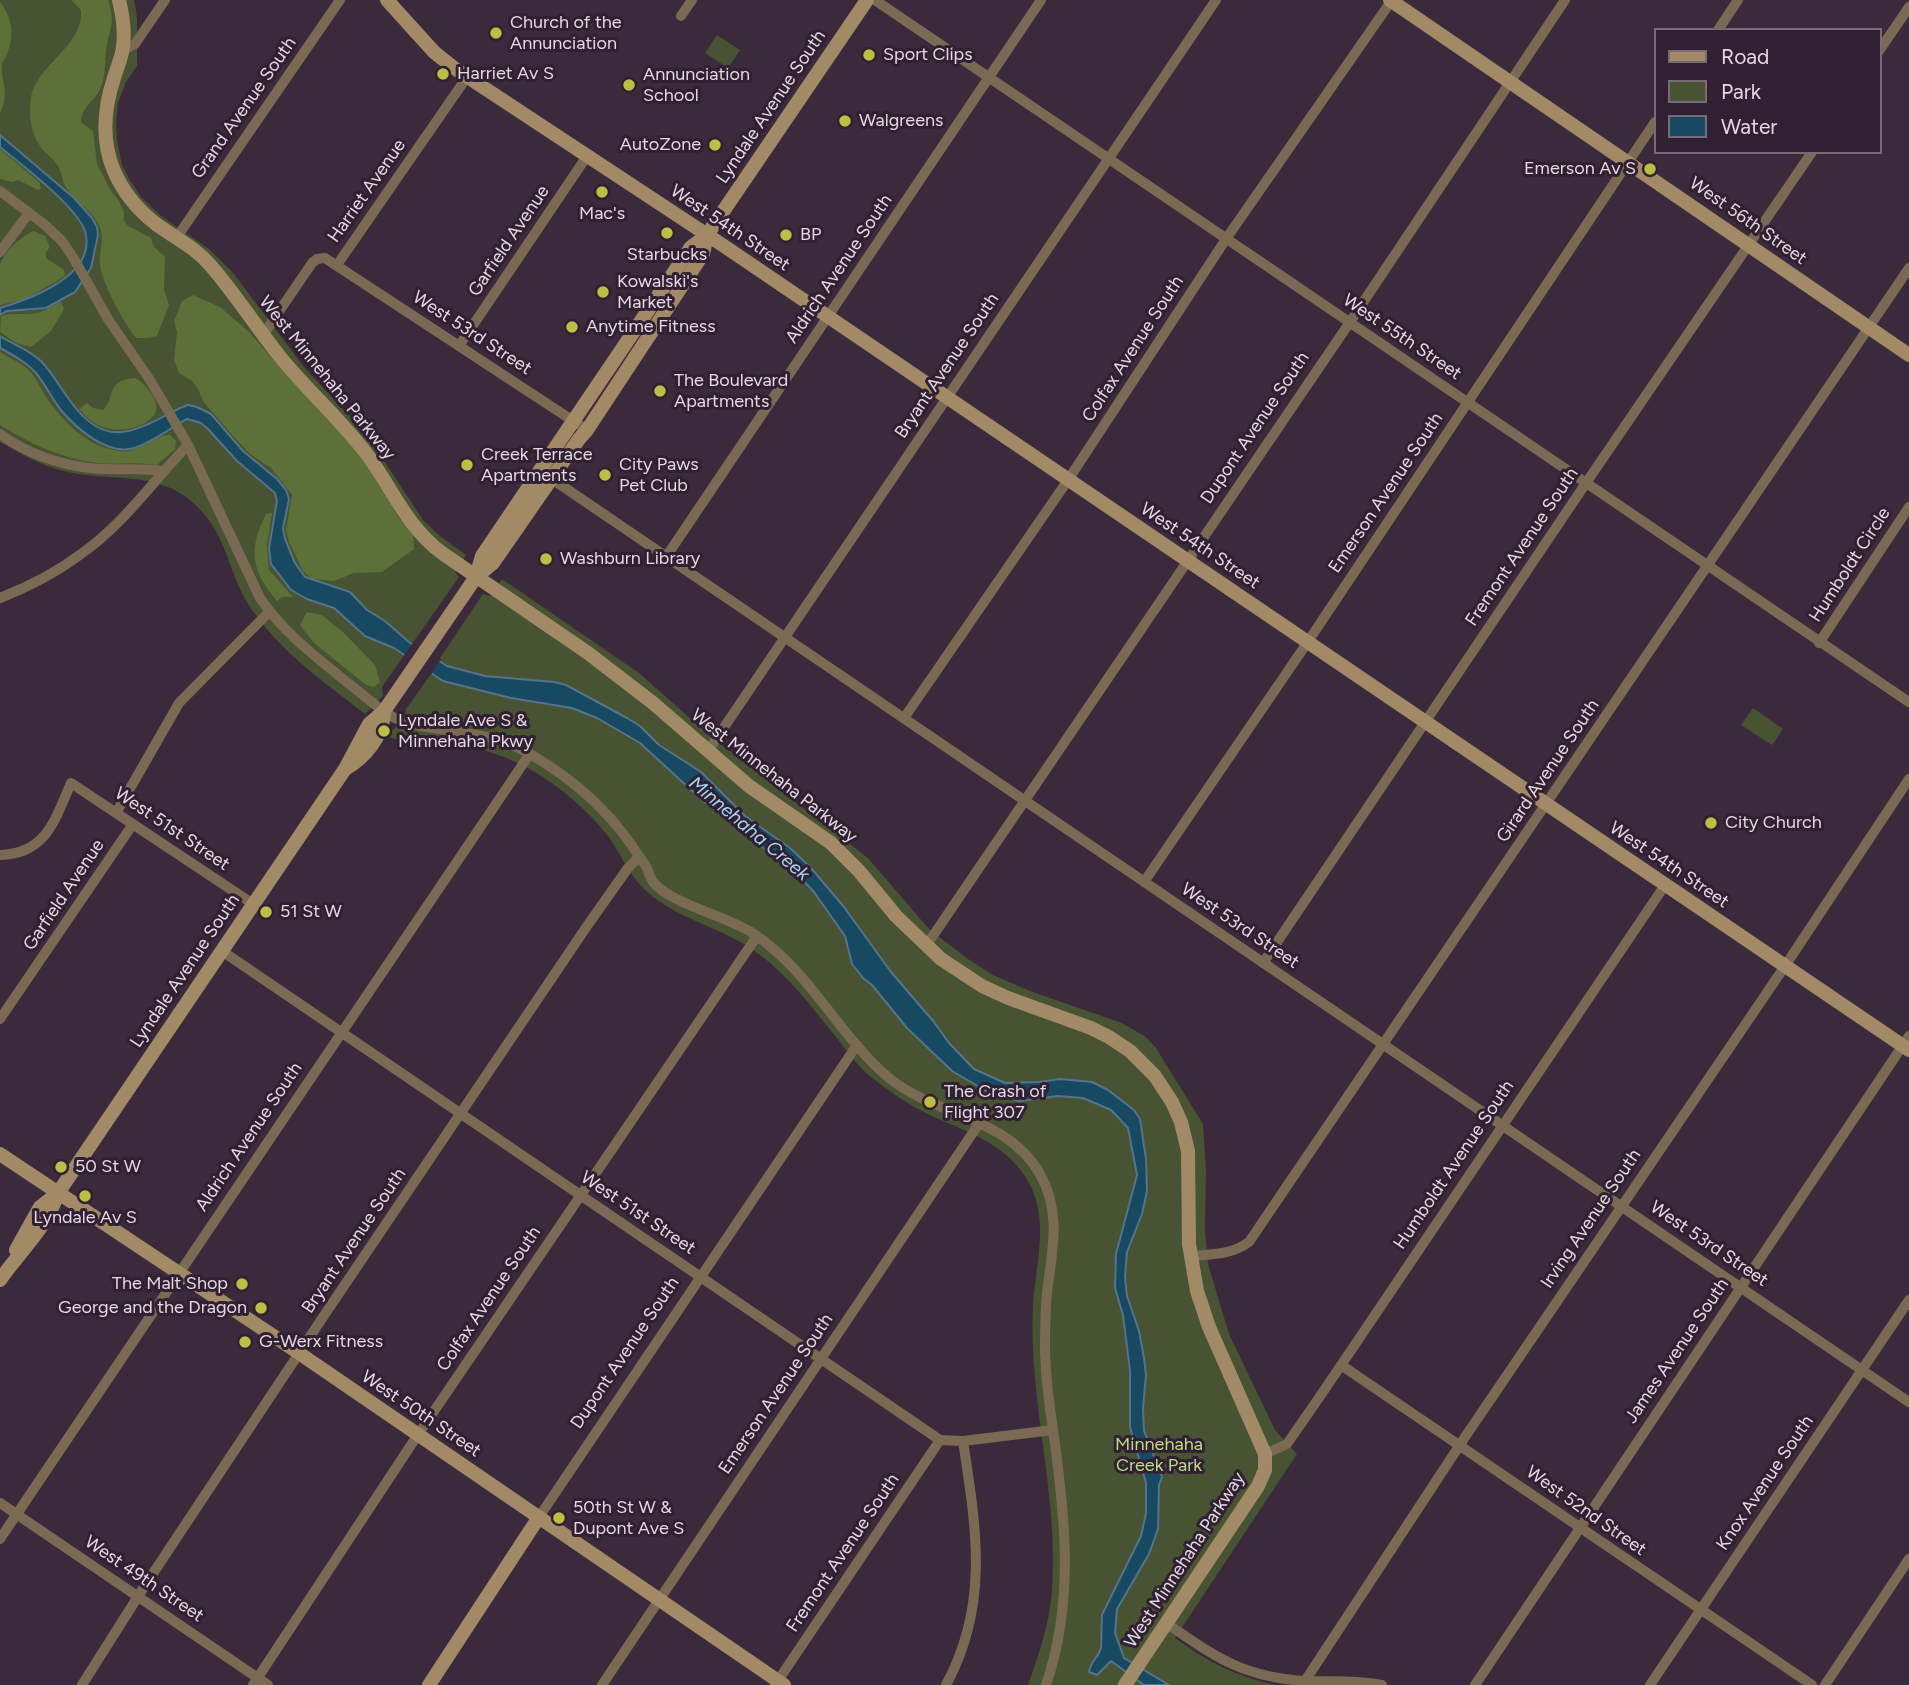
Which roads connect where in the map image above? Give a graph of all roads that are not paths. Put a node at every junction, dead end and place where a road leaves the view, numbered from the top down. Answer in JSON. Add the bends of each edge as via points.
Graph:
{"nodes":[{"id":1,"x":119,"y":0,"type":"edge"},
{"id":2,"x":165,"y":0,"type":"edge"},
{"id":3,"x":340,"y":0,"type":"edge"},
{"id":4,"x":387,"y":0,"type":"edge"},
{"id":5,"x":692,"y":0,"type":"edge"},
{"id":6,"x":867,"y":0,"type":"edge"},
{"id":7,"x":875,"y":0,"type":"edge"},
{"id":8,"x":1041,"y":0,"type":"edge"},
{"id":9,"x":1216,"y":0,"type":"edge"},
{"id":10,"x":1391,"y":0,"type":"edge"},
{"id":11,"x":1564,"y":0,"type":"edge"},
{"id":12,"x":1738,"y":0,"type":"edge"},
{"id":13,"x":1904,"y":0,"type":"edge"},
{"id":14,"x":1909,"y":6,"type":"edge"},
{"id":15,"x":681,"y":16,"type":"dead end"},
{"id":16,"x":1719,"y":28,"type":"edge"},
{"id":17,"x":1881,"y":48,"type":"edge"},
{"id":18,"x":123,"y":50,"type":"junction"},
{"id":19,"x":467,"y":77,"type":"junction"},
{"id":20,"x":989,"y":77,"type":"junction"},
{"id":21,"x":1510,"y":80,"type":"junction"},
{"id":22,"x":1654,"y":124,"type":"edge"},
{"id":23,"x":1811,"y":154,"type":"edge"},
{"id":24,"x":587,"y":156,"type":"junction"},
{"id":25,"x":1108,"y":159,"type":"junction"},
{"id":26,"x":1629,"y":162,"type":"junction"},
{"id":27,"x":0,"y":191,"type":"edge"},
{"id":28,"x":29,"y":213,"type":"junction"},
{"id":29,"x":707,"y":235,"type":"junction"},
{"id":30,"x":177,"y":237,"type":"junction"},
{"id":31,"x":1226,"y":239,"type":"junction"},
{"id":32,"x":1750,"y":244,"type":"junction"},
{"id":33,"x":0,"y":252,"type":"edge"},
{"id":34,"x":337,"y":265,"type":"junction"},
{"id":35,"x":1909,"y":268,"type":"edge"},
{"id":36,"x":828,"y":317,"type":"junction"},
{"id":37,"x":1350,"y":322,"type":"junction"},
{"id":38,"x":1869,"y":328,"type":"junction"},
{"id":39,"x":263,"y":335,"type":"junction"},
{"id":40,"x":459,"y":346,"type":"junction"},
{"id":41,"x":1909,"y":355,"type":"edge"},
{"id":42,"x":947,"y":398,"type":"junction"},
{"id":43,"x":1467,"y":402,"type":"junction"},
{"id":44,"x":573,"y":421,"type":"junction"},
{"id":45,"x":587,"y":430,"type":"junction"},
{"id":46,"x":0,"y":434,"type":"edge"},
{"id":47,"x":188,"y":445,"type":"junction"},
{"id":48,"x":162,"y":471,"type":"junction"},
{"id":49,"x":552,"y":479,"type":"junction"},
{"id":50,"x":1068,"y":480,"type":"junction"},
{"id":51,"x":1586,"y":483,"type":"junction"},
{"id":52,"x":1909,"y":507,"type":"edge"},
{"id":53,"x":666,"y":557,"type":"junction"},
{"id":54,"x":1188,"y":562,"type":"junction"},
{"id":55,"x":1707,"y":564,"type":"junction"},
{"id":56,"x":476,"y":577,"type":"junction"},
{"id":57,"x":0,"y":598,"type":"edge"},
{"id":58,"x":270,"y":612,"type":"junction"},
{"id":59,"x":785,"y":636,"type":"junction"},
{"id":60,"x":1307,"y":643,"type":"junction"},
{"id":61,"x":1819,"y":643,"type":"junction"},
{"id":62,"x":1909,"y":702,"type":"edge"},
{"id":63,"x":384,"y":711,"type":"junction"},
{"id":64,"x":904,"y":718,"type":"junction"},
{"id":65,"x":1426,"y":723,"type":"junction"},
{"id":66,"x":708,"y":751,"type":"junction"},
{"id":67,"x":529,"y":755,"type":"junction"},
{"id":68,"x":1909,"y":779,"type":"edge"},
{"id":69,"x":1025,"y":801,"type":"junction"},
{"id":70,"x":1546,"y":805,"type":"junction"},
{"id":71,"x":116,"y":813,"type":"junction"},
{"id":72,"x":133,"y":824,"type":"junction"},
{"id":73,"x":0,"y":855,"type":"edge"},
{"id":74,"x":639,"y":857,"type":"junction"},
{"id":75,"x":1144,"y":882,"type":"junction"},
{"id":76,"x":1665,"y":885,"type":"junction"},
{"id":77,"x":253,"y":904,"type":"junction"},
{"id":78,"x":757,"y":936,"type":"junction"},
{"id":79,"x":926,"y":946,"type":"junction"},
{"id":80,"x":222,"y":951,"type":"junction"},
{"id":81,"x":1263,"y":962,"type":"junction"},
{"id":82,"x":1785,"y":967,"type":"junction"},
{"id":83,"x":0,"y":1019,"type":"edge"},
{"id":84,"x":342,"y":1032,"type":"junction"},
{"id":85,"x":1383,"y":1044,"type":"junction"},
{"id":86,"x":1907,"y":1044,"type":"edge"},
{"id":87,"x":857,"y":1045,"type":"junction"},
{"id":88,"x":461,"y":1114,"type":"junction"},
{"id":89,"x":980,"y":1122,"type":"junction"},
{"id":90,"x":1502,"y":1124,"type":"junction"},
{"id":91,"x":0,"y":1154,"type":"edge"},
{"id":92,"x":58,"y":1193,"type":"junction"},
{"id":93,"x":580,"y":1195,"type":"junction"},
{"id":94,"x":1621,"y":1206,"type":"junction"},
{"id":95,"x":1192,"y":1256,"type":"junction"},
{"id":96,"x":178,"y":1272,"type":"junction"},
{"id":97,"x":699,"y":1276,"type":"junction"},
{"id":98,"x":1,"y":1278,"type":"edge"},
{"id":99,"x":1741,"y":1287,"type":"junction"},
{"id":100,"x":1909,"y":1300,"type":"edge"},
{"id":101,"x":299,"y":1354,"type":"junction"},
{"id":102,"x":820,"y":1359,"type":"junction"},
{"id":103,"x":1341,"y":1365,"type":"junction"},
{"id":104,"x":1861,"y":1370,"type":"junction"},
{"id":105,"x":1909,"y":1402,"type":"edge"},
{"id":106,"x":1053,"y":1430,"type":"junction"},
{"id":107,"x":418,"y":1434,"type":"junction"},
{"id":108,"x":940,"y":1440,"type":"junction"},
{"id":109,"x":963,"y":1441,"type":"junction"},
{"id":110,"x":1460,"y":1445,"type":"junction"},
{"id":111,"x":1265,"y":1454,"type":"junction"},
{"id":112,"x":0,"y":1503,"type":"edge"},
{"id":113,"x":17,"y":1514,"type":"junction"},
{"id":114,"x":539,"y":1517,"type":"junction"},
{"id":115,"x":1581,"y":1527,"type":"junction"},
{"id":116,"x":0,"y":1539,"type":"edge"},
{"id":117,"x":1909,"y":1559,"type":"edge"},
{"id":118,"x":139,"y":1597,"type":"junction"},
{"id":119,"x":659,"y":1600,"type":"junction"},
{"id":120,"x":1701,"y":1610,"type":"junction"},
{"id":121,"x":1166,"y":1623,"type":"junction"},
{"id":122,"x":1305,"y":1681,"type":"junction"},
{"id":123,"x":259,"y":1683,"type":"edge"},
{"id":124,"x":779,"y":1684,"type":"edge"},
{"id":125,"x":82,"y":1685,"type":"edge"},
{"id":126,"x":429,"y":1685,"type":"edge"},
{"id":127,"x":601,"y":1685,"type":"edge"},
{"id":128,"x":946,"y":1685,"type":"edge"},
{"id":129,"x":1045,"y":1685,"type":"edge"},
{"id":130,"x":1125,"y":1685,"type":"edge"},
{"id":131,"x":1382,"y":1685,"type":"edge"},
{"id":132,"x":1475,"y":1685,"type":"edge"},
{"id":133,"x":1650,"y":1685,"type":"edge"},
{"id":134,"x":1812,"y":1685,"type":"edge"},
{"id":135,"x":1825,"y":1685,"type":"edge"}],
"edges":[{"from":1,"to":18,"type":"street","name":"West Minnehaha Parkway"},
{"from":2,"to":18,"type":"street","via":[[135,44]]},
{"from":3,"to":30,"type":"street","name":"Grand Avenue South"},
{"from":4,"to":19,"type":"street","name":"West 54th Street","via":[[434,52]]},
{"from":5,"to":15,"type":"street"},
{"from":6,"to":29,"type":"street","name":"Lyndale Avenue South"},
{"from":7,"to":20,"type":"street","name":"West 55th Street"},
{"from":8,"to":20,"type":"street","name":"Aldrich Avenue South"},
{"from":9,"to":25,"type":"street","name":"Bryant Avenue South"},
{"from":10,"to":21,"type":"street","name":"West 56th Street"},
{"from":10,"to":31,"type":"street","name":"Colfax Avenue South"},
{"from":11,"to":21,"type":"street","name":"Dupont Avenue South"},
{"from":12,"to":16,"type":"street"},
{"from":13,"to":14,"type":"street"},
{"from":14,"to":17,"type":"street"},
{"from":18,"to":30,"type":"street","name":"West Minnehaha Parkway","via":[[107,100],[110,158],[124,191],[139,209]]},
{"from":19,"to":24,"type":"street","name":"West 54th Street"},
{"from":19,"to":34,"type":"street","name":"Harriet Avenue"},
{"from":20,"to":25,"type":"street","name":"West 55th Street"},
{"from":20,"to":36,"type":"street","name":"Aldrich Avenue South"},
{"from":21,"to":26,"type":"street","name":"West 56th Street"},
{"from":21,"to":37,"type":"street","name":"Dupont Avenue South"},
{"from":22,"to":26,"type":"street","name":"Emerson Avenue South"},
{"from":23,"to":32,"type":"street","name":"Fremont Avenue South"},
{"from":24,"to":29,"type":"street","name":"West 54th Street"},
{"from":24,"to":40,"type":"street","name":"Garfield Avenue"},
{"from":25,"to":31,"type":"street","name":"West 55th Street"},
{"from":25,"to":42,"type":"street","name":"Bryant Avenue South"},
{"from":26,"to":32,"type":"street","name":"West 56th Street"},
{"from":26,"to":43,"type":"street","name":"Emerson Avenue South"},
{"from":27,"to":28,"type":"street"},
{"from":28,"to":33,"type":"street"},
{"from":28,"to":47,"type":"street","via":[[62,241]]},
{"from":29,"to":36,"type":"street","name":"West 54th Street"},
{"from":29,"to":44,"type":"street","name":"Lyndale Avenue South","via":[[691,247]]},
{"from":29,"to":45,"type":"street","name":"Lyndale Avenue South","via":[[703,254]]},
{"from":30,"to":39,"type":"street","name":"West Minnehaha Parkway","via":[[203,257]]},
{"from":31,"to":37,"type":"street","name":"West 55th Street"},
{"from":31,"to":50,"type":"street","name":"Colfax Avenue South"},
{"from":32,"to":38,"type":"street","name":"West 56th Street"},
{"from":32,"to":51,"type":"street","name":"Fremont Avenue South"},
{"from":34,"to":39,"type":"street","name":"Harriet Avenue","via":[[325,258],[314,261]]},
{"from":34,"to":40,"type":"street","name":"West 53rd Street"},
{"from":35,"to":38,"type":"street","name":"Girard Avenue South"},
{"from":36,"to":42,"type":"street","name":"West 54th Street"},
{"from":36,"to":53,"type":"street","name":"Aldrich Avenue South"},
{"from":37,"to":43,"type":"street","name":"West 55th Street"},
{"from":37,"to":54,"type":"street","name":"Dupont Avenue South"},
{"from":38,"to":41,"type":"street","name":"West 56th Street"},
{"from":38,"to":55,"type":"street","name":"Girard Avenue South"},
{"from":39,"to":56,"type":"street","name":"West Minnehaha Parkway","via":[[360,445],[407,520],[423,538]]},
{"from":40,"to":44,"type":"street","name":"West 53rd Street"},
{"from":42,"to":50,"type":"street","name":"West 54th Street"},
{"from":42,"to":59,"type":"street","name":"Bryant Avenue South"},
{"from":43,"to":51,"type":"street","name":"West 55th Street"},
{"from":43,"to":60,"type":"street","name":"Emerson Avenue South"},
{"from":44,"to":45,"type":"street","name":"West 53rd Street"},
{"from":44,"to":56,"type":"street","name":"Lyndale Avenue South","via":[[480,558]]},
{"from":45,"to":49,"type":"street","name":"Lyndale Avenue South"},
{"from":46,"to":48,"type":"street","via":[[62,463],[105,470]]},
{"from":47,"to":48,"type":"street"},
{"from":47,"to":58,"type":"street"},
{"from":48,"to":57,"type":"street","via":[[118,522],[82,554]]},
{"from":49,"to":53,"type":"street","name":"West 53rd Street"},
{"from":49,"to":56,"type":"street","name":"Lyndale Avenue South","via":[[493,563]]},
{"from":50,"to":54,"type":"street","name":"West 54th Street"},
{"from":50,"to":64,"type":"street","name":"Colfax Avenue South"},
{"from":51,"to":55,"type":"street","name":"West 55th Street"},
{"from":51,"to":65,"type":"street","name":"Fremont Avenue South"},
{"from":52,"to":61,"type":"street","name":"Humboldt Circle"},
{"from":53,"to":59,"type":"street","name":"West 53rd Street"},
{"from":54,"to":60,"type":"street","name":"West 54th Street"},
{"from":54,"to":69,"type":"street","name":"Dupont Avenue South"},
{"from":55,"to":61,"type":"street","name":"West 55th Street"},
{"from":55,"to":70,"type":"street","name":"Girard Avenue South"},
{"from":56,"to":63,"type":"street","name":"Lyndale Avenue South"},
{"from":56,"to":66,"type":"street","name":"West Minnehaha Parkway","via":[[588,653]]},
{"from":58,"to":63,"type":"street","via":[[292,636]]},
{"from":58,"to":71,"type":"street","via":[[179,703]]},
{"from":59,"to":64,"type":"street","name":"West 53rd Street"},
{"from":59,"to":66,"type":"street","name":"Bryant Avenue South"},
{"from":60,"to":65,"type":"street","name":"West 54th Street"},
{"from":60,"to":75,"type":"street","name":"Emerson Avenue South"},
{"from":61,"to":62,"type":"street","name":"West 55th Street"},
{"from":63,"to":67,"type":"street","via":[[410,724],[470,732]]},
{"from":63,"to":77,"type":"street","name":"Lyndale Avenue South","via":[[381,730],[359,761],[345,769]]},
{"from":64,"to":69,"type":"street","name":"West 53rd Street"},
{"from":65,"to":70,"type":"street","name":"West 54th Street"},
{"from":65,"to":81,"type":"street","name":"Fremont Avenue South"},
{"from":66,"to":79,"type":"street","name":"West Minnehaha Parkway","via":[[839,850]]},
{"from":67,"to":74,"type":"street","via":[[580,790],[620,830]]},
{"from":67,"to":84,"type":"street","name":"Aldrich Avenue South"},
{"from":68,"to":82,"type":"street","name":"Irving Avenue South"},
{"from":69,"to":75,"type":"street","name":"West 53rd Street"},
{"from":69,"to":79,"type":"street","name":"Dupont Avenue South"},
{"from":70,"to":76,"type":"street","name":"West 54th Street"},
{"from":70,"to":85,"type":"street","name":"Girard Avenue South"},
{"from":71,"to":72,"type":"street","name":"West 51st Street"},
{"from":71,"to":73,"type":"street","name":"West 51st Street","via":[[71,783],[38,843],[18,854]]},
{"from":72,"to":77,"type":"street","name":"West 51st Street"},
{"from":72,"to":83,"type":"street","name":"Garfield Avenue"},
{"from":74,"to":78,"type":"street","via":[[654,883],[670,895]]},
{"from":74,"to":88,"type":"street","name":"Bryant Avenue South"},
{"from":75,"to":81,"type":"street","name":"West 53rd Street"},
{"from":76,"to":82,"type":"street","name":"West 54th Street"},
{"from":76,"to":90,"type":"street","name":"Humboldt Avenue South"},
{"from":77,"to":80,"type":"street","name":"Lyndale Avenue South"},
{"from":78,"to":87,"type":"street","via":[[808,983]]},
{"from":78,"to":93,"type":"street","name":"Colfax Avenue South"},
{"from":79,"to":95,"type":"street","name":"West Minnehaha Parkway","via":[[982,986],[1109,1037],[1155,1076],[1172,1102],[1185,1138]]},
{"from":80,"to":84,"type":"street","name":"West 51st Street"},
{"from":80,"to":92,"type":"street","name":"Lyndale Avenue South"},
{"from":81,"to":85,"type":"street","name":"West 53rd Street"},
{"from":82,"to":86,"type":"street","name":"West 54th Street"},
{"from":82,"to":94,"type":"street","name":"Irving Avenue South"},
{"from":84,"to":88,"type":"street","name":"West 51st Street"},
{"from":84,"to":96,"type":"street","name":"Aldrich Avenue South"},
{"from":85,"to":90,"type":"street","name":"West 53rd Street"},
{"from":85,"to":95,"type":"street","name":"Girard Avenue South","via":[[1249,1242],[1227,1254]]},
{"from":86,"to":99,"type":"street","name":"James Avenue South"},
{"from":87,"to":89,"type":"street","via":[[911,1093]]},
{"from":87,"to":97,"type":"street","name":"Dupont Avenue South"},
{"from":88,"to":93,"type":"street","name":"West 51st Street"},
{"from":88,"to":101,"type":"street","name":"Bryant Avenue South"},
{"from":89,"to":102,"type":"street","name":"Emerson Avenue South"},
{"from":89,"to":106,"type":"street","via":[[1029,1157],[1045,1183],[1054,1212],[1045,1340]]},
{"from":90,"to":94,"type":"street","name":"West 53rd Street"},
{"from":90,"to":103,"type":"street","name":"Humboldt Avenue South"},
{"from":91,"to":92,"type":"street","name":"West 50th Street"},
{"from":92,"to":96,"type":"street","name":"West 50th Street"},
{"from":92,"to":98,"type":"street","name":"Lyndale Avenue South","via":[[30,1223]]},
{"from":93,"to":97,"type":"street","name":"West 51st Street"},
{"from":93,"to":107,"type":"street","name":"Colfax Avenue South"},
{"from":94,"to":99,"type":"street","name":"West 53rd Street"},
{"from":94,"to":110,"type":"street","name":"Irving Avenue South"},
{"from":95,"to":111,"type":"street","name":"West Minnehaha Parkway","via":[[1209,1327]]},
{"from":96,"to":101,"type":"street","name":"West 50th Street"},
{"from":96,"to":113,"type":"street","name":"Aldrich Avenue South"},
{"from":97,"to":102,"type":"street","name":"West 51st Street"},
{"from":97,"to":114,"type":"street","name":"Dupont Avenue South"},
{"from":99,"to":104,"type":"street","name":"West 53rd Street"},
{"from":99,"to":115,"type":"street","name":"James Avenue South"},
{"from":100,"to":104,"type":"street","name":"Knox Avenue South"},
{"from":101,"to":107,"type":"street","name":"West 50th Street"},
{"from":101,"to":118,"type":"street","name":"Bryant Avenue South"},
{"from":102,"to":108,"type":"street","name":"West 51st Street"},
{"from":102,"to":119,"type":"street","name":"Emerson Avenue South"},
{"from":103,"to":110,"type":"street","name":"West 52nd Street"},
{"from":103,"to":111,"type":"street","name":"Humboldt Avenue South","via":[[1287,1444]]},
{"from":104,"to":105,"type":"street","name":"West 53rd Street"},
{"from":104,"to":120,"type":"street","name":"Knox Avenue South"},
{"from":106,"to":109,"type":"street"},
{"from":106,"to":129,"type":"street","via":[[1064,1525],[1065,1591]]},
{"from":107,"to":114,"type":"street","name":"West 50th Street"},
{"from":107,"to":123,"type":"street","name":"Colfax Avenue South"},
{"from":108,"to":109,"type":"street"},
{"from":108,"to":124,"type":"street","name":"Fremont Avenue South"},
{"from":109,"to":128,"type":"street","via":[[976,1522],[975,1597],[965,1643]]},
{"from":110,"to":115,"type":"street","name":"West 52nd Street"},
{"from":110,"to":122,"type":"street","name":"Irving Avenue South"},
{"from":111,"to":121,"type":"street","name":"West Minnehaha Parkway","via":[[1258,1486]]},
{"from":112,"to":113,"type":"street","name":"West 49th Street"},
{"from":113,"to":116,"type":"street","name":"Aldrich Avenue South"},
{"from":113,"to":118,"type":"street","name":"West 49th Street"},
{"from":114,"to":119,"type":"street","name":"West 50th Street"},
{"from":114,"to":126,"type":"street","name":"Dupont Avenue South"},
{"from":115,"to":120,"type":"street","name":"West 52nd Street"},
{"from":115,"to":132,"type":"street","name":"James Avenue South"},
{"from":117,"to":135,"type":"street"},
{"from":118,"to":123,"type":"street","name":"West 49th Street"},
{"from":118,"to":125,"type":"street","name":"Bryant Avenue South"},
{"from":119,"to":124,"type":"street","name":"West 50th Street"},
{"from":119,"to":127,"type":"street","name":"Emerson Avenue South"},
{"from":120,"to":133,"type":"street","name":"Knox Avenue South"},
{"from":120,"to":134,"type":"street","name":"West 52nd Street"},
{"from":121,"to":122,"type":"street","via":[[1227,1664]]},
{"from":121,"to":130,"type":"street","name":"West Minnehaha Parkway"},
{"from":122,"to":131,"type":"street"}]}
